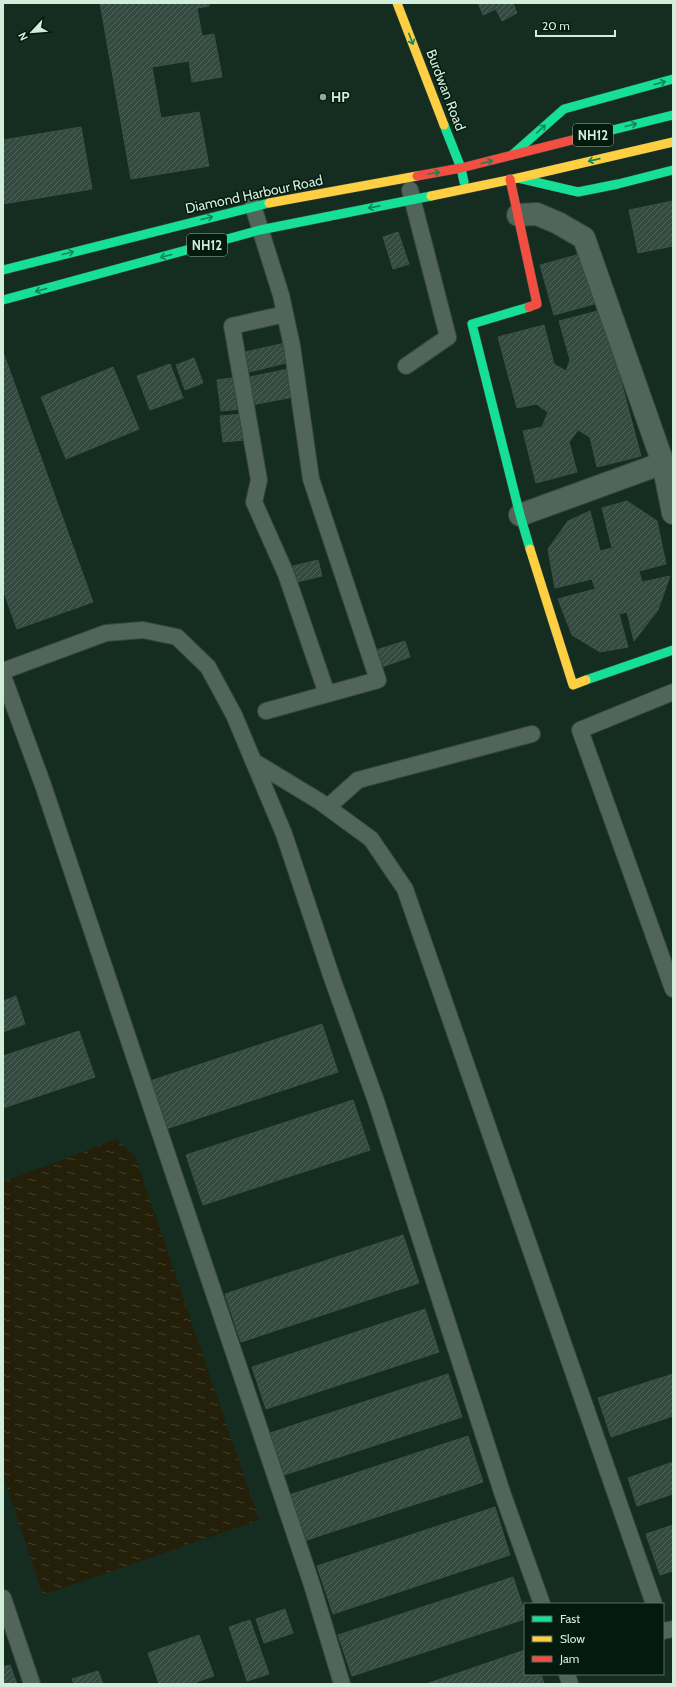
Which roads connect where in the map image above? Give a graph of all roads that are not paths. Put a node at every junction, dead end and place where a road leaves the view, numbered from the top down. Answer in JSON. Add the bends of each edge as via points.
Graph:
{"nodes":[{"id":1,"x":397,"y":3,"type":"edge"},
{"id":2,"x":673,"y":79,"type":"edge"},
{"id":3,"x":673,"y":114,"type":"edge"},
{"id":4,"x":673,"y":142,"type":"edge"},
{"id":5,"x":512,"y":155,"type":"junction"},
{"id":6,"x":461,"y":168,"type":"junction"},
{"id":7,"x":673,"y":170,"type":"edge"},
{"id":8,"x":407,"y":177,"type":"junction"},
{"id":9,"x":514,"y":179,"type":"junction"},
{"id":10,"x":466,"y":189,"type":"junction"},
{"id":11,"x":413,"y":199,"type":"junction"},
{"id":12,"x":252,"y":206,"type":"junction"},
{"id":13,"x":518,"y":215,"type":"junction"},
{"id":14,"x":260,"y":230,"type":"junction"},
{"id":15,"x":3,"y":270,"type":"edge"},
{"id":16,"x":3,"y":300,"type":"edge"},
{"id":17,"x":285,"y":314,"type":"junction"},
{"id":18,"x":406,"y":366,"type":"dead end"},
{"id":19,"x":663,"y":463,"type":"junction"},
{"id":20,"x":673,"y":513,"type":"edge"},
{"id":21,"x":520,"y":515,"type":"junction"},
{"id":22,"x":673,"y":650,"type":"edge"},
{"id":23,"x":3,"y":670,"type":"edge"},
{"id":24,"x":3,"y":676,"type":"edge"},
{"id":25,"x":673,"y":692,"type":"edge"},
{"id":26,"x":327,"y":694,"type":"junction"},
{"id":27,"x":266,"y":711,"type":"dead end"},
{"id":28,"x":532,"y":734,"type":"dead end"},
{"id":29,"x":253,"y":762,"type":"junction"},
{"id":30,"x":328,"y":807,"type":"junction"},
{"id":31,"x":673,"y":990,"type":"edge"},
{"id":32,"x":3,"y":1598,"type":"edge"},
{"id":33,"x":542,"y":1603,"type":"edge"},
{"id":34,"x":654,"y":1603,"type":"edge"},
{"id":35,"x":32,"y":1684,"type":"edge"},
{"id":36,"x":342,"y":1684,"type":"edge"}],
"edges":[{"from":1,"to":6,"type":"main road","name":"Burdwan Road","one_way":true},
{"from":5,"to":2,"type":"main road","one_way":true,"via":[[564,109]]},
{"from":5,"to":3,"type":"main road","number":"NH12","one_way":true},
{"from":4,"to":9,"type":"main road","number":"NH12","one_way":true},
{"from":6,"to":5,"type":"main road","name":"Diamond Harbour Road","number":"NH12","one_way":true},
{"from":8,"to":6,"type":"main road","name":"Diamond Harbour Road","one_way":true},
{"from":6,"to":10,"type":"main road","name":"Burdwan Road"},
{"from":7,"to":9,"type":"main road","via":[[578,192]]},
{"from":8,"to":11,"type":"lane"},
{"from":8,"to":12,"type":"main road","name":"Diamond Harbour Road"},
{"from":9,"to":10,"type":"main road","number":"NH12"},
{"from":9,"to":13,"type":"main road"},
{"from":10,"to":11,"type":"main road","number":"NH12"},
{"from":11,"to":14,"type":"main road","number":"NH12","one_way":true},
{"from":11,"to":18,"type":"lane","via":[[448,337]]},
{"from":12,"to":14,"type":"lane"},
{"from":15,"to":12,"type":"main road","name":"Diamond Harbour Road","one_way":true},
{"from":13,"to":19,"type":"street","via":[[537,214],[584,238]]},
{"from":13,"to":21,"type":"main road","via":[[537,304],[472,324]]},
{"from":14,"to":16,"type":"main road","number":"NH12","one_way":true},
{"from":14,"to":17,"type":"lane"},
{"from":17,"to":26,"type":"lane","via":[[311,479],[378,680]]},
{"from":17,"to":26,"type":"lane","via":[[232,326],[259,480],[254,502],[286,574]]},
{"from":19,"to":20,"type":"street"},
{"from":19,"to":21,"type":"street"},
{"from":21,"to":22,"type":"main road","via":[[573,685]]},
{"from":23,"to":29,"type":"lane","via":[[106,633],[143,630],[177,637],[208,667],[234,715]]},
{"from":24,"to":36,"type":"lane","via":[[46,793],[312,1585]]},
{"from":25,"to":31,"type":"lane","via":[[580,730]]},
{"from":26,"to":27,"type":"lane"},
{"from":28,"to":30,"type":"lane","via":[[358,780]]},
{"from":29,"to":30,"type":"lane"},
{"from":29,"to":33,"type":"lane","via":[[284,834],[376,1101],[503,1495]]},
{"from":30,"to":34,"type":"lane","via":[[371,839],[405,889]]},
{"from":32,"to":35,"type":"lane"}]}
